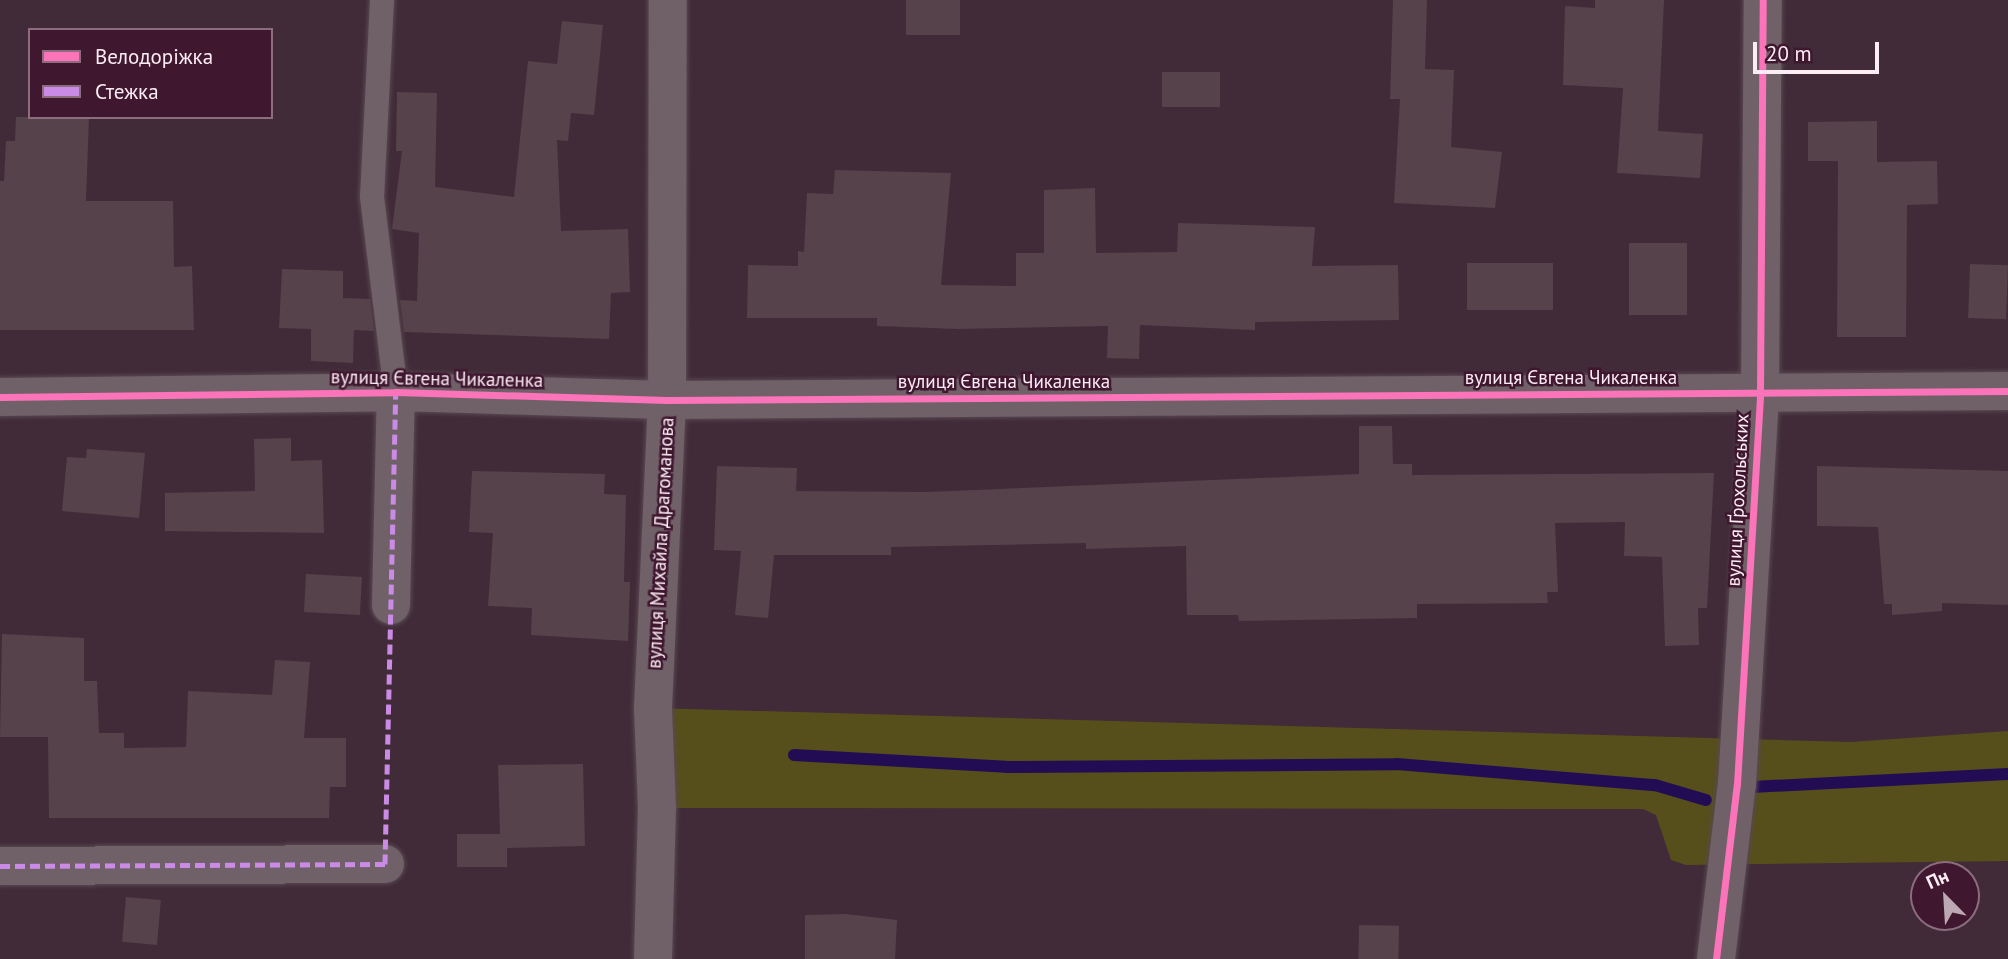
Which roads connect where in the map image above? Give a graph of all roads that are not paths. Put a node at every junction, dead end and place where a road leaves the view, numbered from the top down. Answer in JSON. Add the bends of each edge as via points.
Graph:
{"nodes":[{"id":1,"x":382,"y":0,"type":"edge"},
{"id":2,"x":668,"y":0,"type":"edge"},
{"id":3,"x":1763,"y":0,"type":"edge"},
{"id":4,"x":2008,"y":391,"type":"edge"},
{"id":5,"x":396,"y":392,"type":"junction"},
{"id":6,"x":1760,"y":393,"type":"junction"},
{"id":7,"x":0,"y":397,"type":"edge"},
{"id":8,"x":667,"y":400,"type":"junction"},
{"id":9,"x":391,"y":606,"type":"dead end"},
{"id":10,"x":385,"y":864,"type":"dead end"},
{"id":11,"x":0,"y":866,"type":"edge"},
{"id":12,"x":653,"y":959,"type":"edge"},
{"id":13,"x":1716,"y":959,"type":"edge"}],
"edges":[{"from":1,"to":5,"type":"lane","via":[[372,197]]},
{"from":2,"to":8,"type":"street","name":"вулиця Михайла Драгоманова"},
{"from":3,"to":6,"type":"street","name":"вулиця Ґрохольських"},
{"from":4,"to":6,"type":"street","name":"вулиця Євгена Чикаленка"},
{"from":5,"to":7,"type":"street","name":"вулиця Євгена Чикаленка"},
{"from":5,"to":8,"type":"street","name":"вулиця Євгена Чикаленка"},
{"from":5,"to":9,"type":"street"},
{"from":6,"to":8,"type":"street","name":"вулиця Євгена Чикаленка"},
{"from":6,"to":13,"type":"street","name":"вулиця Ґрохольських","via":[[1737,784]]},
{"from":8,"to":12,"type":"street","name":"вулиця Михайла Драгоманова","via":[[653,708],[657,808]]},
{"from":10,"to":11,"type":"street"}]}
